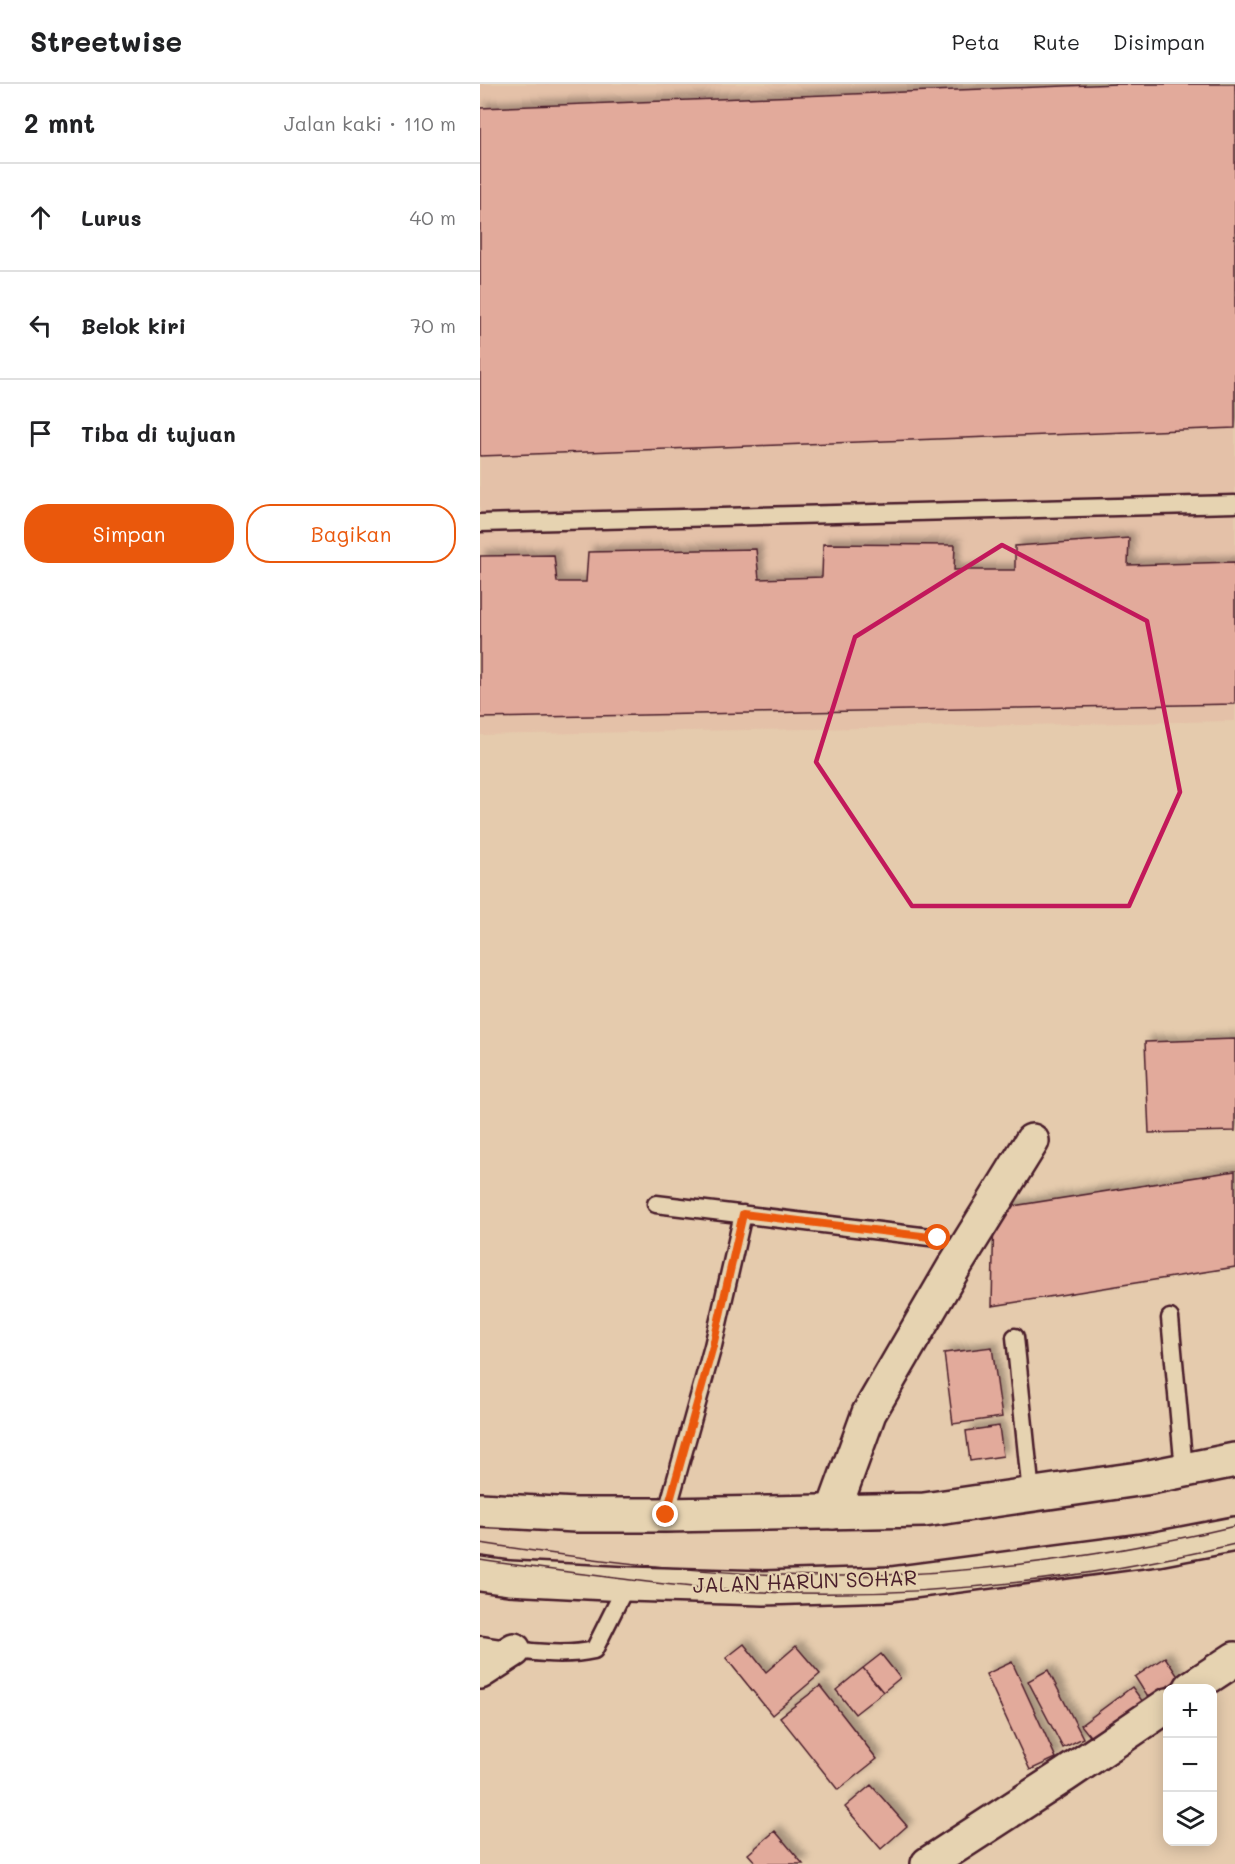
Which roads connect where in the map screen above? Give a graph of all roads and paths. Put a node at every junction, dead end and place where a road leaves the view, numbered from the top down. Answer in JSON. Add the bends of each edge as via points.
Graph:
{"nodes":[{"id":1,"x":1235,"y":504,"type":"edge"},
{"id":2,"x":480,"y":523,"type":"edge"},
{"id":3,"x":1032,"y":1141,"type":"dead end"},
{"id":4,"x":656,"y":1204,"type":"dead end"},
{"id":5,"x":743,"y":1214,"type":"junction"},
{"id":6,"x":938,"y":1238,"type":"dead end"},
{"id":7,"x":1170,"y":1318,"type":"dead end"},
{"id":8,"x":1015,"y":1337,"type":"dead end"},
{"id":9,"x":1235,"y":1460,"type":"edge"},
{"id":10,"x":1184,"y":1470,"type":"junction"},
{"id":11,"x":1031,"y":1494,"type":"junction"},
{"id":12,"x":480,"y":1510,"type":"edge"},
{"id":13,"x":833,"y":1512,"type":"junction"},
{"id":14,"x":666,"y":1515,"type":"junction"},
{"id":15,"x":1235,"y":1534,"type":"edge"},
{"id":16,"x":480,"y":1574,"type":"edge"},
{"id":17,"x":627,"y":1584,"type":"junction"},
{"id":18,"x":480,"y":1645,"type":"edge"},
{"id":19,"x":514,"y":1650,"type":"junction"},
{"id":20,"x":1232,"y":1666,"type":"edge"},
{"id":21,"x":480,"y":1672,"type":"edge"},
{"id":22,"x":1200,"y":1684,"type":"edge"},
{"id":23,"x":1163,"y":1708,"type":"edge"},
{"id":24,"x":928,"y":1864,"type":"edge"}],
"edges":[{"from":1,"to":2,"type":"lane"},
{"from":3,"to":13,"type":"main road","via":[[869,1413]]},
{"from":4,"to":5,"type":"lane"},
{"from":5,"to":6,"type":"lane"},
{"from":5,"to":14,"type":"lane","via":[[713,1346]]},
{"from":7,"to":10,"type":"lane"},
{"from":8,"to":11,"type":"lane"},
{"from":9,"to":10,"type":"main road"},
{"from":10,"to":11,"type":"main road"},
{"from":11,"to":13,"type":"main road","via":[[924,1509]]},
{"from":12,"to":14,"type":"main road"},
{"from":13,"to":14,"type":"main road"},
{"from":15,"to":17,"type":"main road","name":"JALAN HARUN SOHAR","via":[[1157,1549],[891,1584],[764,1588]]},
{"from":16,"to":17,"type":"main road","name":"JALAN HARUN SOHAR"},
{"from":17,"to":19,"type":"lane","via":[[594,1650],[578,1654]]},
{"from":18,"to":19,"type":"lane"},
{"from":19,"to":21,"type":"main road"},
{"from":20,"to":22,"type":"main road"},
{"from":23,"to":24,"type":"main road"}]}
